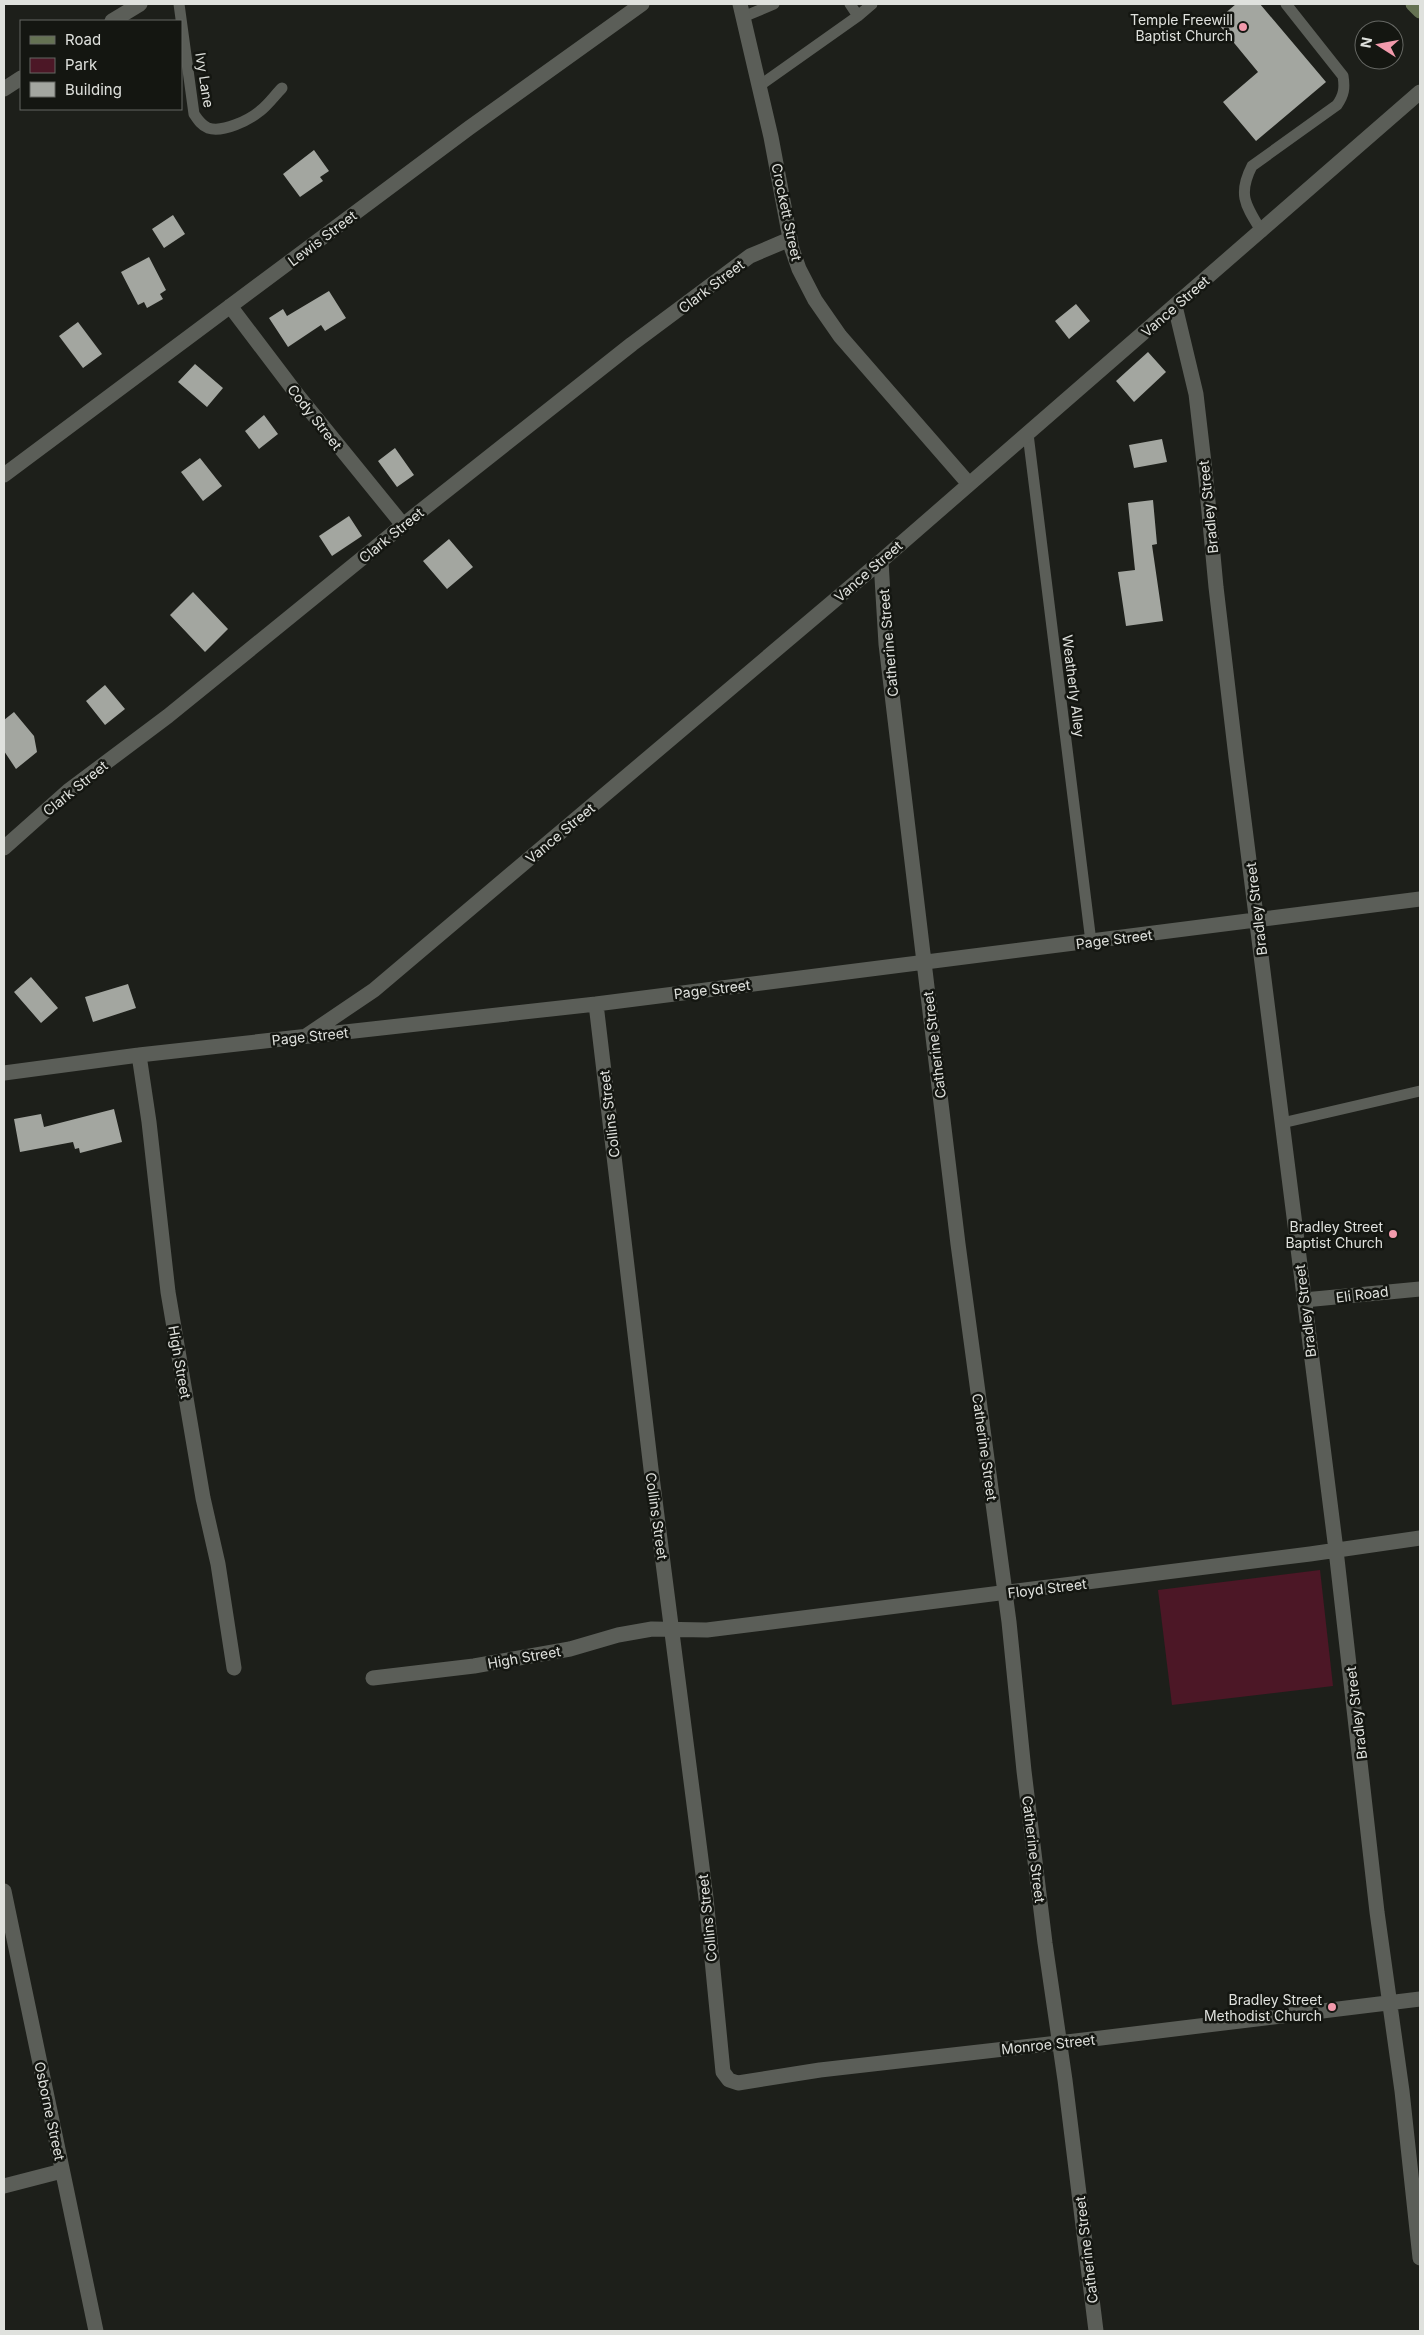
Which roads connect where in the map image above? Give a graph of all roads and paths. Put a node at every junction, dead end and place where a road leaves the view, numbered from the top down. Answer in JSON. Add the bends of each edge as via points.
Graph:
{"nodes":[{"id":1,"x":140,"y":4,"type":"edge"},
{"id":2,"x":179,"y":4,"type":"edge"},
{"id":3,"x":642,"y":4,"type":"edge"},
{"id":4,"x":774,"y":4,"type":"edge"},
{"id":5,"x":850,"y":4,"type":"edge"},
{"id":6,"x":872,"y":4,"type":"edge"},
{"id":7,"x":1286,"y":4,"type":"edge"},
{"id":8,"x":1413,"y":4,"type":"edge"},
{"id":9,"x":742,"y":10,"type":"edge"},
{"id":10,"x":1420,"y":11,"type":"edge"},
{"id":11,"x":858,"y":16,"type":"junction"},
{"id":12,"x":114,"y":20,"type":"edge"},
{"id":13,"x":181,"y":20,"type":"edge"},
{"id":14,"x":182,"y":26,"type":"edge"},
{"id":15,"x":20,"y":79,"type":"edge"},
{"id":16,"x":759,"y":86,"type":"junction"},
{"id":17,"x":282,"y":88,"type":"dead end"},
{"id":18,"x":4,"y":89,"type":"edge"},
{"id":19,"x":1420,"y":92,"type":"edge"},
{"id":20,"x":1262,"y":232,"type":"junction"},
{"id":21,"x":790,"y":239,"type":"junction"},
{"id":22,"x":230,"y":306,"type":"junction"},
{"id":23,"x":1175,"y":306,"type":"junction"},
{"id":24,"x":1028,"y":434,"type":"junction"},
{"id":25,"x":4,"y":475,"type":"edge"},
{"id":26,"x":969,"y":484,"type":"junction"},
{"id":27,"x":403,"y":525,"type":"junction"},
{"id":28,"x":881,"y":561,"type":"junction"},
{"id":29,"x":4,"y":848,"type":"edge"},
{"id":30,"x":1420,"y":900,"type":"edge"},
{"id":31,"x":1257,"y":922,"type":"junction"},
{"id":32,"x":1091,"y":942,"type":"junction"},
{"id":33,"x":924,"y":962,"type":"junction"},
{"id":34,"x":596,"y":1004,"type":"junction"},
{"id":35,"x":306,"y":1036,"type":"junction"},
{"id":36,"x":139,"y":1055,"type":"junction"},
{"id":37,"x":4,"y":1073,"type":"edge"},
{"id":38,"x":1420,"y":1092,"type":"edge"},
{"id":39,"x":1282,"y":1123,"type":"junction"},
{"id":40,"x":1420,"y":1289,"type":"edge"},
{"id":41,"x":1304,"y":1300,"type":"junction"},
{"id":42,"x":1420,"y":1538,"type":"edge"},
{"id":43,"x":1336,"y":1550,"type":"junction"},
{"id":44,"x":1005,"y":1593,"type":"junction"},
{"id":45,"x":672,"y":1630,"type":"junction"},
{"id":46,"x":234,"y":1668,"type":"dead end"},
{"id":47,"x":373,"y":1678,"type":"dead end"},
{"id":48,"x":4,"y":1891,"type":"edge"},
{"id":49,"x":1420,"y":1999,"type":"edge"},
{"id":50,"x":1390,"y":2001,"type":"junction"},
{"id":51,"x":717,"y":2029,"type":"joint"},
{"id":52,"x":1060,"y":2042,"type":"junction"},
{"id":53,"x":62,"y":2172,"type":"junction"},
{"id":54,"x":4,"y":2186,"type":"edge"},
{"id":55,"x":1420,"y":2258,"type":"edge"},
{"id":56,"x":96,"y":2331,"type":"edge"},
{"id":57,"x":1096,"y":2331,"type":"edge"}],
"edges":[{"from":1,"to":12,"type":"street"},
{"from":2,"to":13,"type":"lane","name":"Ivy Lane"},
{"from":3,"to":22,"type":"street","name":"Lewis Street"},
{"from":4,"to":9,"type":"lane"},
{"from":5,"to":11,"type":"lane"},
{"from":6,"to":11,"type":"lane"},
{"from":7,"to":20,"type":"lane","via":[[1343,76],[1345,87],[1338,105],[1252,166],[1243,193],[1246,207]]},
{"from":8,"to":10,"type":"street"},
{"from":9,"to":16,"type":"street","name":"Crockett Street"},
{"from":11,"to":16,"type":"lane"},
{"from":14,"to":17,"type":"lane","name":"Ivy Lane","via":[[194,114],[200,123],[219,129],[245,120],[260,111]]},
{"from":15,"to":18,"type":"street"},
{"from":16,"to":21,"type":"street","name":"Crockett Street"},
{"from":19,"to":20,"type":"street","name":"Vance Street"},
{"from":20,"to":23,"type":"street","name":"Vance Street"},
{"from":21,"to":26,"type":"street","name":"Crockett Street","via":[[799,269],[815,300],[840,336]]},
{"from":21,"to":27,"type":"street","name":"Clark Street","via":[[750,256],[632,344]]},
{"from":22,"to":25,"type":"street","name":"Lewis Street"},
{"from":22,"to":27,"type":"street","name":"Cody Street"},
{"from":23,"to":24,"type":"street","name":"Vance Street"},
{"from":23,"to":31,"type":"street","name":"Bradley Street","via":[[1196,394]]},
{"from":24,"to":26,"type":"street","name":"Vance Street"},
{"from":24,"to":32,"type":"lane","name":"Weatherly Alley"},
{"from":26,"to":28,"type":"street","name":"Vance Street"},
{"from":27,"to":29,"type":"street","name":"Clark Street","via":[[168,716],[68,791]]},
{"from":28,"to":33,"type":"street","name":"Catherine Street","via":[[886,644]]},
{"from":28,"to":35,"type":"street","name":"Vance Street","via":[[374,990]]},
{"from":30,"to":31,"type":"street","name":"Page Street"},
{"from":31,"to":32,"type":"street","name":"Page Street"},
{"from":31,"to":39,"type":"street","name":"Bradley Street"},
{"from":32,"to":33,"type":"street","name":"Page Street"},
{"from":33,"to":34,"type":"street","name":"Page Street"},
{"from":33,"to":44,"type":"street","name":"Catherine Street"},
{"from":34,"to":35,"type":"street","name":"Page Street"},
{"from":34,"to":45,"type":"street","name":"Collins Street"},
{"from":35,"to":36,"type":"street","name":"Page Street"},
{"from":36,"to":37,"type":"street","name":"Page Street"},
{"from":36,"to":46,"type":"street","name":"High Street","via":[[154,1155],[168,1292]]},
{"from":38,"to":39,"type":"lane"},
{"from":39,"to":41,"type":"street","name":"Bradley Street"},
{"from":40,"to":41,"type":"street","name":"Eli Road"},
{"from":41,"to":43,"type":"street","name":"Bradley Street"},
{"from":42,"to":43,"type":"street","name":"Floyd Street"},
{"from":43,"to":44,"type":"street","name":"Floyd Street"},
{"from":43,"to":50,"type":"street","name":"Bradley Street"},
{"from":44,"to":45,"type":"street","name":"Floyd Street","via":[[707,1630]]},
{"from":44,"to":52,"type":"street","name":"Catherine Street","via":[[1025,1781]]},
{"from":45,"to":47,"type":"street","name":"High Street","via":[[635,1632],[570,1649],[474,1666]]},
{"from":45,"to":51,"type":"street","name":"Collins Street","via":[[706,1898]]},
{"from":48,"to":53,"type":"street","name":"Osborne Street"},
{"from":49,"to":50,"type":"street","name":"Monroe Street"},
{"from":50,"to":52,"type":"street","name":"Monroe Street"},
{"from":50,"to":55,"type":"street","name":"Bradley Street"},
{"from":51,"to":52,"type":"street","name":"Monroe Street","via":[[723,2072],[729,2080],[738,2083],[820,2070]]},
{"from":52,"to":57,"type":"street","name":"Catherine Street"},
{"from":53,"to":54,"type":"street"},
{"from":53,"to":56,"type":"street","name":"Osborne Street"}]}
